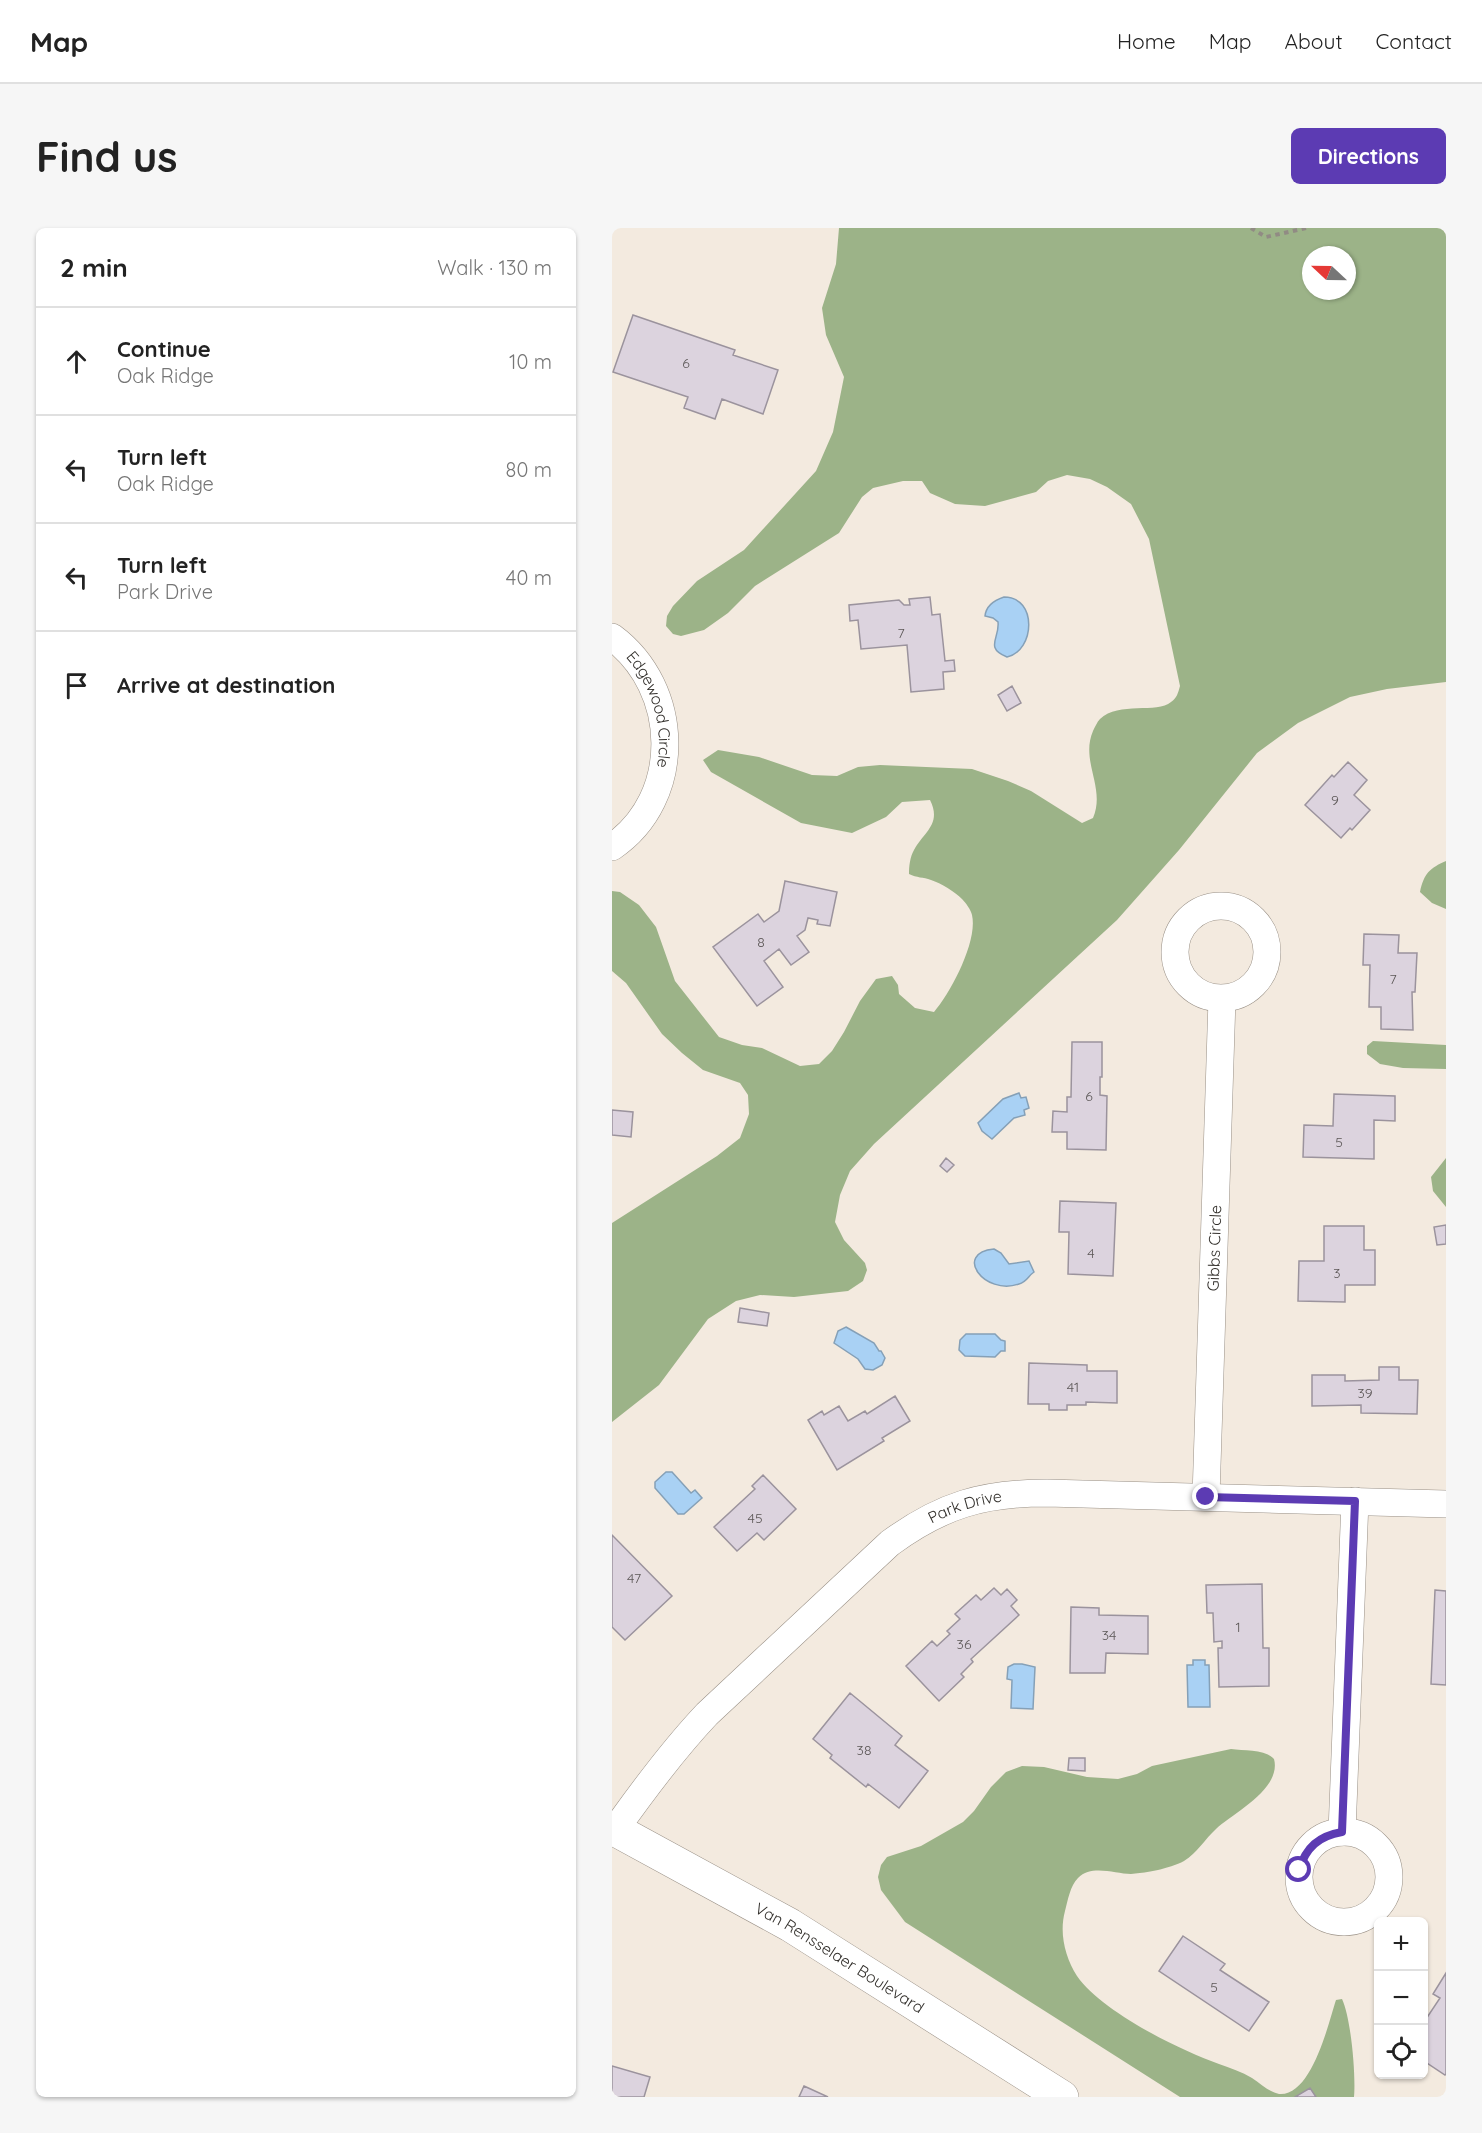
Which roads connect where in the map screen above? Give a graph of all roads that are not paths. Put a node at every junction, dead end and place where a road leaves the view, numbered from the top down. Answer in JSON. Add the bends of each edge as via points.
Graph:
{"nodes":[{"id":1,"x":612,"y":637,"type":"edge"},
{"id":2,"x":612,"y":847,"type":"edge"},
{"id":3,"x":1222,"y":999,"type":"dead end"},
{"id":4,"x":1206,"y":1497,"type":"junction"},
{"id":5,"x":1355,"y":1501,"type":"junction"},
{"id":6,"x":1446,"y":1504,"type":"edge"},
{"id":7,"x":614,"y":1829,"type":"edge"},
{"id":8,"x":1342,"y":1832,"type":"dead end"},
{"id":9,"x":1062,"y":2097,"type":"edge"}],
"edges":[{"from":1,"to":2,"type":"street","name":"Edgewood Circle","via":[[648,677],[661,708],[666,741],[662,775],[649,806],[629,833]]},
{"from":3,"to":4,"type":"street","name":"Gibbs Circle"},
{"from":4,"to":5,"type":"street","name":"Park Drive"},
{"from":4,"to":7,"type":"street","name":"Park Drive","via":[[1021,1493],[965,1503],[928,1519],[890,1543],[708,1714],[685,1737]]},
{"from":5,"to":6,"type":"street","name":"Park Drive"},
{"from":5,"to":8,"type":"street"},
{"from":7,"to":9,"type":"main road","name":"Van Rensselaer Boulevard","via":[[789,1925]]}]}
